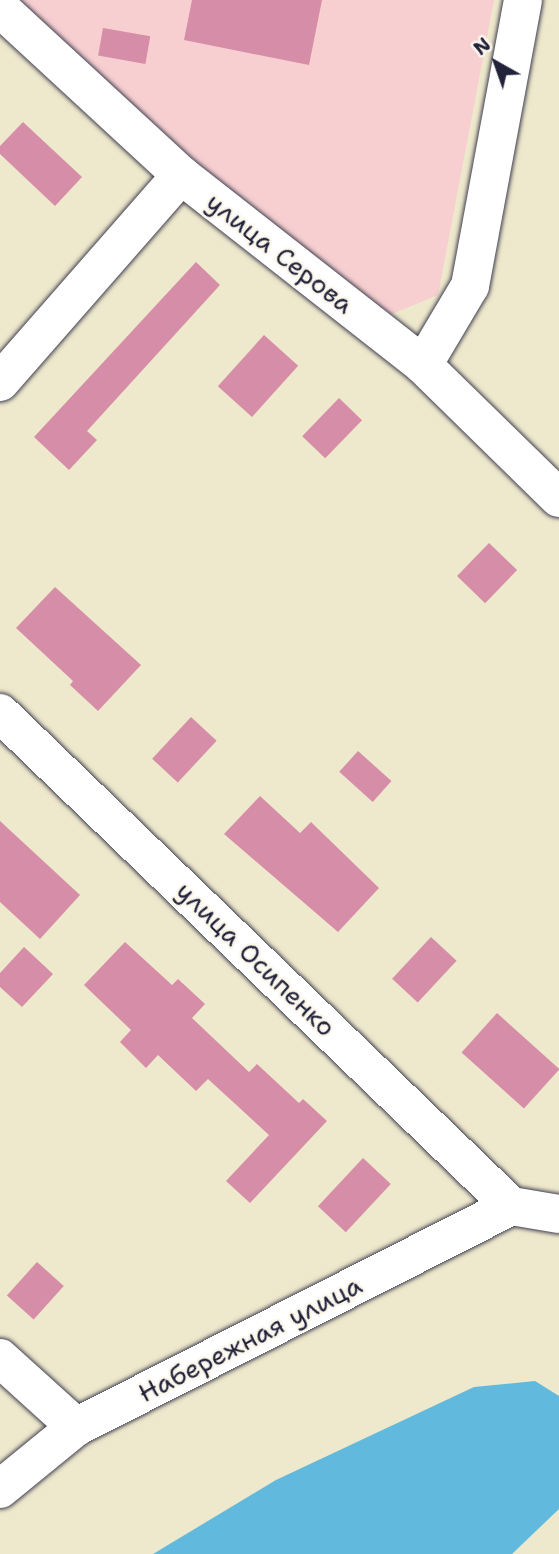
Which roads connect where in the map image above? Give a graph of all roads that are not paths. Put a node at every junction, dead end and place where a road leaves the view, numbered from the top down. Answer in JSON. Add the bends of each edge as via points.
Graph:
{"nodes":[{"id":1,"x":523,"y":0,"type":"edge"},
{"id":2,"x":0,"y":8,"type":"edge"},
{"id":3,"x":181,"y":175,"type":"junction"},
{"id":4,"x":423,"y":365,"type":"junction"},
{"id":5,"x":0,"y":382,"type":"edge"},
{"id":6,"x":559,"y":498,"type":"edge"},
{"id":7,"x":0,"y":713,"type":"edge"},
{"id":8,"x":511,"y":1206,"type":"junction"},
{"id":9,"x":559,"y":1214,"type":"edge"},
{"id":10,"x":0,"y":1358,"type":"edge"},
{"id":11,"x":76,"y":1427,"type":"junction"},
{"id":12,"x":0,"y":1489,"type":"edge"}],
"edges":[{"from":1,"to":4,"type":"street","via":[[470,286]]},
{"from":2,"to":3,"type":"street","name":"улица Серова"},
{"from":3,"to":4,"type":"street","name":"улица Серова"},
{"from":3,"to":5,"type":"street"},
{"from":4,"to":6,"type":"street","name":"улица Серова"},
{"from":7,"to":8,"type":"street","name":"улица Осипенко"},
{"from":8,"to":9,"type":"street"},
{"from":8,"to":11,"type":"street","name":"Набережная улица"},
{"from":10,"to":11,"type":"street"},
{"from":11,"to":12,"type":"street","name":"Набережная улица"}]}
